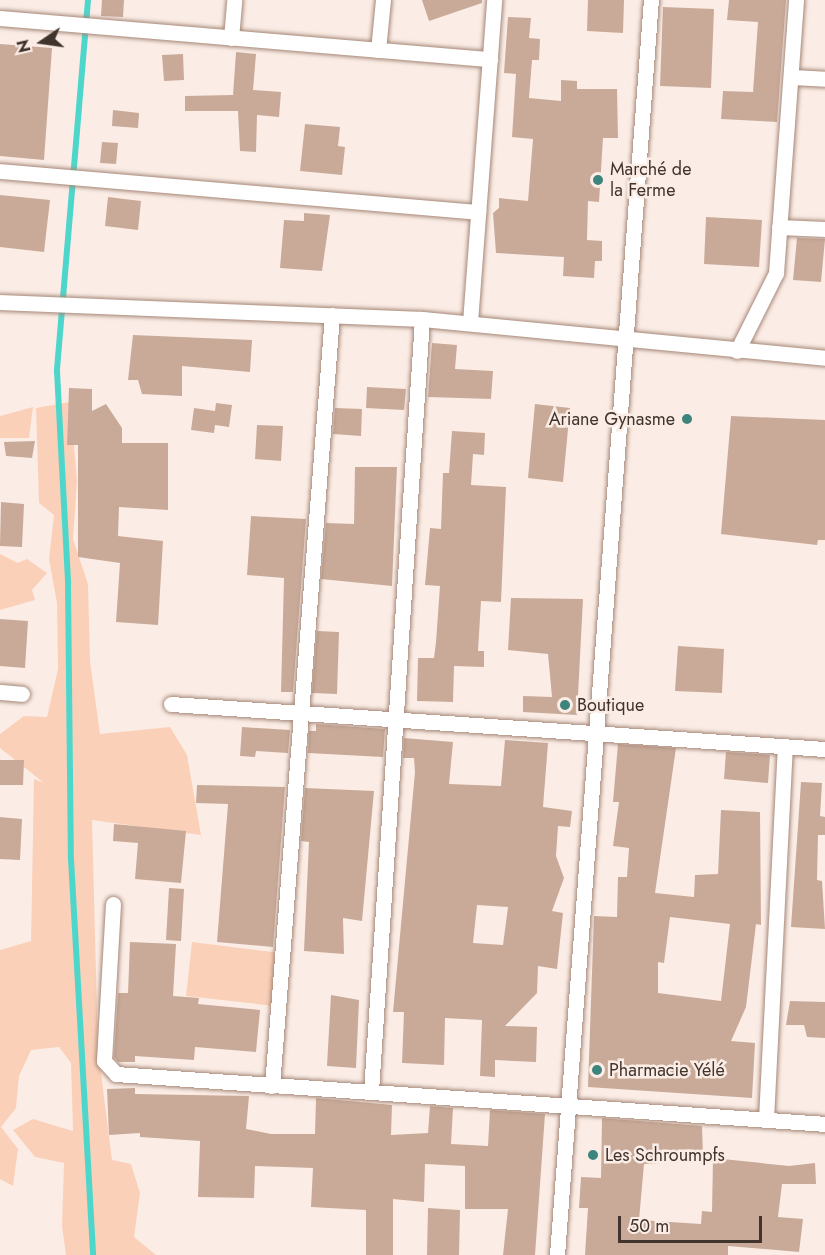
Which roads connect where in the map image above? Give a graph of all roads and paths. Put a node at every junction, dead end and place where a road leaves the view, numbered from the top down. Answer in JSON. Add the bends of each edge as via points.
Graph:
{"nodes":[{"id":1,"x":234,"y":0,"type":"edge"},
{"id":2,"x":383,"y":0,"type":"edge"},
{"id":3,"x":494,"y":0,"type":"edge"},
{"id":4,"x":651,"y":0,"type":"edge"},
{"id":5,"x":795,"y":0,"type":"edge"},
{"id":6,"x":0,"y":18,"type":"edge"},
{"id":7,"x":231,"y":38,"type":"junction"},
{"id":8,"x":378,"y":50,"type":"junction"},
{"id":9,"x":490,"y":60,"type":"junction"},
{"id":10,"x":792,"y":77,"type":"junction"},
{"id":11,"x":825,"y":80,"type":"edge"},
{"id":12,"x":0,"y":171,"type":"edge"},
{"id":13,"x":478,"y":212,"type":"junction"},
{"id":14,"x":779,"y":227,"type":"junction"},
{"id":15,"x":825,"y":229,"type":"edge"},
{"id":16,"x":0,"y":302,"type":"edge"},
{"id":17,"x":332,"y":315,"type":"junction"},
{"id":18,"x":423,"y":319,"type":"junction"},
{"id":19,"x":470,"y":322,"type":"junction"},
{"id":20,"x":626,"y":341,"type":"junction"},
{"id":21,"x":737,"y":351,"type":"junction"},
{"id":22,"x":825,"y":358,"type":"edge"},
{"id":23,"x":0,"y":692,"type":"edge"},
{"id":24,"x":22,"y":694,"type":"dead end"},
{"id":25,"x":171,"y":704,"type":"dead end"},
{"id":26,"x":304,"y":715,"type":"junction"},
{"id":27,"x":393,"y":719,"type":"junction"},
{"id":28,"x":597,"y":733,"type":"junction"},
{"id":29,"x":785,"y":747,"type":"junction"},
{"id":30,"x":825,"y":749,"type":"edge"},
{"id":31,"x":113,"y":904,"type":"dead end"},
{"id":32,"x":272,"y":1086,"type":"junction"},
{"id":33,"x":371,"y":1091,"type":"junction"},
{"id":34,"x":565,"y":1103,"type":"junction"},
{"id":35,"x":766,"y":1119,"type":"junction"},
{"id":36,"x":825,"y":1124,"type":"edge"},
{"id":37,"x":557,"y":1255,"type":"edge"}],
"edges":[{"from":1,"to":7,"type":"street"},
{"from":2,"to":8,"type":"street"},
{"from":3,"to":9,"type":"street"},
{"from":4,"to":20,"type":"street"},
{"from":5,"to":10,"type":"street"},
{"from":6,"to":7,"type":"street"},
{"from":7,"to":8,"type":"street"},
{"from":8,"to":9,"type":"street"},
{"from":9,"to":13,"type":"street"},
{"from":10,"to":11,"type":"street"},
{"from":10,"to":14,"type":"street"},
{"from":12,"to":13,"type":"street"},
{"from":13,"to":19,"type":"street"},
{"from":14,"to":15,"type":"street"},
{"from":14,"to":21,"type":"street","via":[[772,288]]},
{"from":16,"to":17,"type":"street"},
{"from":17,"to":18,"type":"street"},
{"from":17,"to":26,"type":"street"},
{"from":18,"to":19,"type":"street"},
{"from":18,"to":27,"type":"street"},
{"from":19,"to":20,"type":"street"},
{"from":20,"to":21,"type":"street"},
{"from":20,"to":28,"type":"street"},
{"from":21,"to":22,"type":"street"},
{"from":23,"to":24,"type":"street"},
{"from":25,"to":26,"type":"street"},
{"from":26,"to":27,"type":"street"},
{"from":26,"to":32,"type":"street"},
{"from":27,"to":28,"type":"street"},
{"from":27,"to":33,"type":"street"},
{"from":28,"to":29,"type":"street"},
{"from":28,"to":34,"type":"street"},
{"from":29,"to":30,"type":"street"},
{"from":29,"to":35,"type":"street"},
{"from":31,"to":32,"type":"street","via":[[104,1061],[108,1071]]},
{"from":32,"to":33,"type":"street"},
{"from":33,"to":34,"type":"street"},
{"from":34,"to":35,"type":"street"},
{"from":34,"to":37,"type":"street"},
{"from":35,"to":36,"type":"street"}]}
